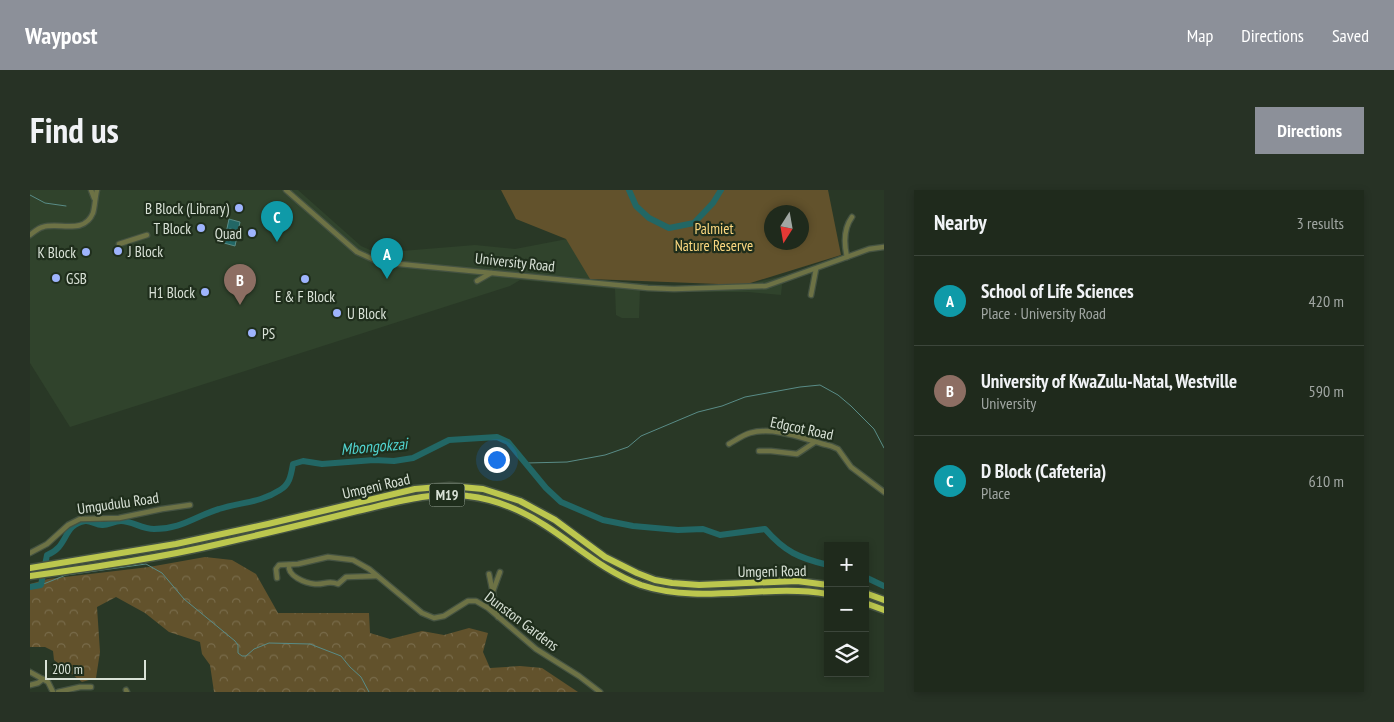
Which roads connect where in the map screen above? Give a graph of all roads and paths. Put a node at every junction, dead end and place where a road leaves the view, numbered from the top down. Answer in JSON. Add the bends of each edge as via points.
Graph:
{"nodes":[{"id":1,"x":91,"y":190,"type":"edge"},
{"id":2,"x":97,"y":190,"type":"edge"},
{"id":3,"x":286,"y":190,"type":"edge"},
{"id":4,"x":95,"y":199,"type":"junction"},
{"id":5,"x":852,"y":217,"type":"dead end"},
{"id":6,"x":30,"y":235,"type":"edge"},
{"id":7,"x":147,"y":235,"type":"dead end"},
{"id":8,"x":119,"y":244,"type":"dead end"},
{"id":9,"x":884,"y":247,"type":"edge"},
{"id":10,"x":847,"y":257,"type":"junction"},
{"id":11,"x":816,"y":268,"type":"junction"},
{"id":12,"x":491,"y":273,"type":"junction"},
{"id":13,"x":477,"y":281,"type":"dead end"},
{"id":14,"x":811,"y":296,"type":"dead end"},
{"id":15,"x":815,"y":442,"type":"junction"},
{"id":16,"x":729,"y":444,"type":"dead end"},
{"id":17,"x":759,"y":451,"type":"dead end"},
{"id":18,"x":884,"y":492,"type":"edge"},
{"id":19,"x":190,"y":505,"type":"dead end"},
{"id":20,"x":30,"y":553,"type":"edge"},
{"id":21,"x":288,"y":564,"type":"junction"},
{"id":22,"x":30,"y":568,"type":"edge"},
{"id":23,"x":500,"y":572,"type":"dead end"},
{"id":24,"x":489,"y":574,"type":"dead end"},
{"id":25,"x":30,"y":576,"type":"edge"},
{"id":26,"x":377,"y":576,"type":"junction"},
{"id":27,"x":276,"y":578,"type":"dead end"},
{"id":28,"x":824,"y":584,"type":"edge"},
{"id":29,"x":493,"y":591,"type":"junction"},
{"id":30,"x":824,"y":594,"type":"edge"},
{"id":31,"x":869,"y":594,"type":"edge"},
{"id":32,"x":884,"y":600,"type":"edge"},
{"id":33,"x":869,"y":604,"type":"edge"},
{"id":34,"x":884,"y":610,"type":"edge"},
{"id":35,"x":499,"y":618,"type":"junction"},
{"id":36,"x":30,"y":672,"type":"edge"},
{"id":37,"x":43,"y":679,"type":"junction"},
{"id":38,"x":30,"y":685,"type":"edge"},
{"id":39,"x":91,"y":687,"type":"dead end"},
{"id":40,"x":53,"y":692,"type":"edge"},
{"id":41,"x":58,"y":692,"type":"edge"},
{"id":42,"x":600,"y":692,"type":"edge"}],
"edges":[{"from":1,"to":4,"type":"street"},
{"from":2,"to":4,"type":"street"},
{"from":3,"to":12,"type":"street","name":"University Road","via":[[357,252],[371,259]]},
{"from":4,"to":6,"type":"street","via":[[92,214],[82,224],[43,227]]},
{"from":5,"to":10,"type":"street","via":[[846,230]]},
{"from":7,"to":8,"type":"street"},
{"from":9,"to":10,"type":"street","name":"University Road"},
{"from":10,"to":11,"type":"street","name":"University Road"},
{"from":11,"to":12,"type":"street","name":"University Road","via":[[766,286],[660,289]]},
{"from":11,"to":14,"type":"street"},
{"from":12,"to":13,"type":"street"},
{"from":15,"to":16,"type":"street","name":"Edgcot Road","via":[[768,432],[750,433]]},
{"from":15,"to":17,"type":"street","via":[[797,454]]},
{"from":15,"to":18,"type":"street","name":"Edgcot Road","via":[[838,449],[851,467]]},
{"from":19,"to":20,"type":"street","name":"Umgudulu Road","via":[[119,518],[80,519]]},
{"from":21,"to":26,"type":"street","name":"Dunston Gardens","via":[[339,557],[362,565]]},
{"from":21,"to":26,"type":"street","via":[[291,574],[315,584],[331,581],[338,584],[346,577]]},
{"from":21,"to":27,"type":"street","via":[[277,567]]},
{"from":22,"to":28,"type":"highway","name":"Umgeni Road","number":"M19","via":[[176,544],[415,489],[450,486],[483,489],[520,501],[555,520],[619,565],[655,580],[685,585],[797,581]]},
{"from":23,"to":29,"type":"street"},
{"from":24,"to":29,"type":"street"},
{"from":25,"to":30,"type":"highway","name":"Umgeni Road","number":"M19","via":[[172,554],[415,498],[451,495],[493,502],[528,515],[608,570],[658,589],[703,594],[783,591]]},
{"from":26,"to":35,"type":"street","name":"Dunston Gardens","via":[[428,617],[441,617],[472,600]]},
{"from":29,"to":35,"type":"street"},
{"from":31,"to":32,"type":"highway"},
{"from":33,"to":34,"type":"highway"},
{"from":35,"to":42,"type":"street","name":"Dunston Gardens","via":[[536,649]]},
{"from":36,"to":37,"type":"street"},
{"from":37,"to":38,"type":"street"},
{"from":37,"to":40,"type":"street"},
{"from":39,"to":41,"type":"street"}]}
